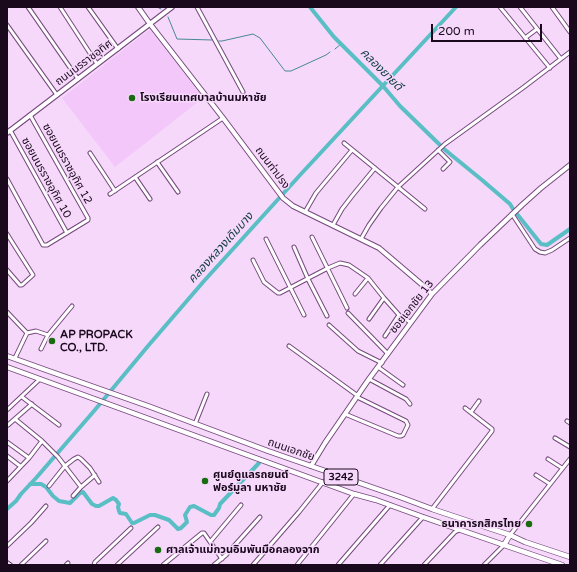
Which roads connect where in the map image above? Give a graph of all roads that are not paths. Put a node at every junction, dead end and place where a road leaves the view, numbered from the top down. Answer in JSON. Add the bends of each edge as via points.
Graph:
{"nodes":[{"id":1,"x":28,"y":7,"type":"edge"},
{"id":2,"x":60,"y":7,"type":"edge"},
{"id":3,"x":88,"y":7,"type":"edge"},
{"id":4,"x":138,"y":7,"type":"edge"},
{"id":5,"x":172,"y":7,"type":"edge"},
{"id":6,"x":197,"y":7,"type":"edge"},
{"id":7,"x":500,"y":7,"type":"edge"},
{"id":8,"x":520,"y":7,"type":"edge"},
{"id":9,"x":552,"y":7,"type":"edge"},
{"id":10,"x":150,"y":24,"type":"junction"},
{"id":11,"x":7,"y":25,"type":"edge"},
{"id":12,"x":537,"y":29,"type":"junction"},
{"id":13,"x":570,"y":32,"type":"edge"},
{"id":14,"x":525,"y":38,"type":"junction"},
{"id":15,"x":118,"y":49,"type":"junction"},
{"id":16,"x":570,"y":52,"type":"edge"},
{"id":17,"x":561,"y":59,"type":"junction"},
{"id":18,"x":97,"y":64,"type":"junction"},
{"id":19,"x":550,"y":68,"type":"junction"},
{"id":20,"x":78,"y":79,"type":"junction"},
{"id":21,"x":243,"y":92,"type":"dead end"},
{"id":22,"x":57,"y":95,"type":"junction"},
{"id":23,"x":30,"y":115,"type":"junction"},
{"id":24,"x":223,"y":118,"type":"junction"},
{"id":25,"x":8,"y":132,"type":"edge"},
{"id":26,"x":344,"y":143,"type":"dead end"},
{"id":27,"x":352,"y":150,"type":"junction"},
{"id":28,"x":438,"y":150,"type":"junction"},
{"id":29,"x":90,"y":153,"type":"dead end"},
{"id":30,"x":157,"y":162,"type":"junction"},
{"id":31,"x":570,"y":165,"type":"edge"},
{"id":32,"x":375,"y":168,"type":"junction"},
{"id":33,"x":443,"y":169,"type":"dead end"},
{"id":34,"x":135,"y":177,"type":"junction"},
{"id":35,"x":7,"y":179,"type":"edge"},
{"id":36,"x":398,"y":187,"type":"junction"},
{"id":37,"x":115,"y":191,"type":"junction"},
{"id":38,"x":178,"y":192,"type":"dead end"},
{"id":39,"x":110,"y":194,"type":"dead end"},
{"id":40,"x":150,"y":199,"type":"dead end"},
{"id":41,"x":425,"y":208,"type":"dead end"},
{"id":42,"x":305,"y":212,"type":"junction"},
{"id":43,"x":512,"y":214,"type":"junction"},
{"id":44,"x":333,"y":225,"type":"junction"},
{"id":45,"x":67,"y":233,"type":"junction"},
{"id":46,"x":7,"y":234,"type":"edge"},
{"id":47,"x":312,"y":237,"type":"dead end"},
{"id":48,"x":570,"y":238,"type":"edge"},
{"id":49,"x":266,"y":239,"type":"dead end"},
{"id":50,"x":361,"y":239,"type":"junction"},
{"id":51,"x":294,"y":247,"type":"dead end"},
{"id":52,"x":253,"y":260,"type":"dead end"},
{"id":53,"x":328,"y":268,"type":"junction"},
{"id":54,"x":7,"y":270,"type":"edge"},
{"id":55,"x":368,"y":278,"type":"junction"},
{"id":56,"x":308,"y":279,"type":"junction"},
{"id":57,"x":290,"y":287,"type":"junction"},
{"id":58,"x":355,"y":294,"type":"dead end"},
{"id":59,"x":432,"y":294,"type":"junction"},
{"id":60,"x":384,"y":298,"type":"junction"},
{"id":61,"x":72,"y":306,"type":"dead end"},
{"id":62,"x":347,"y":308,"type":"dead end"},
{"id":63,"x":7,"y":312,"type":"edge"},
{"id":64,"x":348,"y":313,"type":"dead end"},
{"id":65,"x":304,"y":315,"type":"dead end"},
{"id":66,"x":327,"y":316,"type":"dead end"},
{"id":67,"x":404,"y":318,"type":"dead end"},
{"id":68,"x":369,"y":320,"type":"dead end"},
{"id":69,"x":410,"y":322,"type":"junction"},
{"id":70,"x":329,"y":325,"type":"dead end"},
{"id":71,"x":28,"y":332,"type":"junction"},
{"id":72,"x":48,"y":336,"type":"junction"},
{"id":73,"x":385,"y":336,"type":"dead end"},
{"id":74,"x":289,"y":346,"type":"dead end"},
{"id":75,"x":41,"y":349,"type":"dead end"},
{"id":76,"x":388,"y":354,"type":"junction"},
{"id":77,"x":7,"y":356,"type":"edge"},
{"id":78,"x":15,"y":358,"type":"junction"},
{"id":79,"x":382,"y":363,"type":"junction"},
{"id":80,"x":7,"y":367,"type":"edge"},
{"id":81,"x":378,"y":367,"type":"junction"},
{"id":82,"x":40,"y":379,"type":"junction"},
{"id":83,"x":369,"y":380,"type":"junction"},
{"id":84,"x":403,"y":385,"type":"dead end"},
{"id":85,"x":207,"y":394,"type":"dead end"},
{"id":86,"x":357,"y":396,"type":"junction"},
{"id":87,"x":22,"y":397,"type":"junction"},
{"id":88,"x":479,"y":402,"type":"dead end"},
{"id":89,"x":32,"y":404,"type":"junction"},
{"id":90,"x":410,"y":404,"type":"dead end"},
{"id":91,"x":465,"y":408,"type":"dead end"},
{"id":92,"x":7,"y":410,"type":"edge"},
{"id":93,"x":471,"y":412,"type":"junction"},
{"id":94,"x":345,"y":414,"type":"junction"},
{"id":95,"x":15,"y":419,"type":"junction"},
{"id":96,"x":195,"y":424,"type":"junction"},
{"id":97,"x":59,"y":425,"type":"dead end"},
{"id":98,"x":7,"y":426,"type":"edge"},
{"id":99,"x":555,"y":438,"type":"dead end"},
{"id":100,"x":42,"y":441,"type":"junction"},
{"id":101,"x":7,"y":442,"type":"edge"},
{"id":102,"x":570,"y":447,"type":"edge"},
{"id":103,"x":7,"y":456,"type":"edge"},
{"id":104,"x":29,"y":458,"type":"junction"},
{"id":105,"x":548,"y":459,"type":"dead end"},
{"id":106,"x":570,"y":459,"type":"edge"},
{"id":107,"x":20,"y":466,"type":"junction"},
{"id":108,"x":65,"y":466,"type":"junction"},
{"id":109,"x":311,"y":466,"type":"junction"},
{"id":110,"x":562,"y":468,"type":"junction"},
{"id":111,"x":536,"y":475,"type":"dead end"},
{"id":112,"x":94,"y":476,"type":"junction"},
{"id":113,"x":7,"y":481,"type":"edge"},
{"id":114,"x":99,"y":482,"type":"dead end"},
{"id":115,"x":323,"y":482,"type":"junction"},
{"id":116,"x":550,"y":484,"type":"junction"},
{"id":117,"x":49,"y":486,"type":"dead end"},
{"id":118,"x":81,"y":487,"type":"junction"},
{"id":119,"x":354,"y":494,"type":"junction"},
{"id":120,"x":73,"y":496,"type":"dead end"},
{"id":121,"x":240,"y":505,"type":"dead end"},
{"id":122,"x":390,"y":505,"type":"junction"},
{"id":123,"x":46,"y":506,"type":"dead end"},
{"id":124,"x":432,"y":509,"type":"junction"},
{"id":125,"x":260,"y":517,"type":"dead end"},
{"id":126,"x":423,"y":517,"type":"junction"},
{"id":127,"x":158,"y":527,"type":"dead end"},
{"id":128,"x":131,"y":528,"type":"dead end"},
{"id":129,"x":460,"y":530,"type":"junction"},
{"id":130,"x":510,"y":535,"type":"junction"},
{"id":131,"x":46,"y":541,"type":"dead end"},
{"id":132,"x":210,"y":542,"type":"junction"},
{"id":133,"x":504,"y":545,"type":"junction"},
{"id":134,"x":7,"y":546,"type":"edge"},
{"id":135,"x":570,"y":557,"type":"edge"},
{"id":136,"x":222,"y":559,"type":"junction"},
{"id":137,"x":21,"y":565,"type":"edge"},
{"id":138,"x":94,"y":565,"type":"edge"},
{"id":139,"x":117,"y":565,"type":"edge"},
{"id":140,"x":163,"y":565,"type":"edge"},
{"id":141,"x":214,"y":565,"type":"edge"},
{"id":142,"x":253,"y":565,"type":"edge"},
{"id":143,"x":297,"y":565,"type":"edge"},
{"id":144,"x":338,"y":565,"type":"edge"},
{"id":145,"x":380,"y":565,"type":"edge"},
{"id":146,"x":424,"y":565,"type":"edge"},
{"id":147,"x":484,"y":565,"type":"edge"},
{"id":148,"x":562,"y":565,"type":"edge"}],
"edges":[{"from":1,"to":20,"type":"street"},
{"from":2,"to":18,"type":"street"},
{"from":3,"to":15,"type":"street"},
{"from":4,"to":10,"type":"street","name":"ถนนท่าปรง"},
{"from":5,"to":10,"type":"street","name":"ถนนนรราชอุทิศ"},
{"from":6,"to":21,"type":"street"},
{"from":7,"to":14,"type":"street"},
{"from":8,"to":12,"type":"street"},
{"from":9,"to":13,"type":"street"},
{"from":10,"to":15,"type":"street","name":"ถนนนรราชอุทิศ"},
{"from":10,"to":24,"type":"street","name":"ถนนท่าปรง"},
{"from":11,"to":22,"type":"street"},
{"from":12,"to":14,"type":"street"},
{"from":12,"to":17,"type":"street"},
{"from":14,"to":19,"type":"street"},
{"from":15,"to":18,"type":"street","name":"ถนนนรราชอุทิศ"},
{"from":16,"to":17,"type":"street"},
{"from":17,"to":19,"type":"street"},
{"from":18,"to":20,"type":"street","name":"ถนนนรราชอุทิศ"},
{"from":19,"to":28,"type":"street"},
{"from":20,"to":22,"type":"street","name":"ถนนนรราชอุทิศ"},
{"from":22,"to":23,"type":"street","name":"ถนนนรราชอุทิศ"},
{"from":23,"to":25,"type":"street","name":"ถนนนรราชอุทิศ"},
{"from":23,"to":45,"type":"street","name":"ซอยนนรราชอุทิศ 12","via":[[88,219]]},
{"from":24,"to":30,"type":"street"},
{"from":24,"to":42,"type":"street","name":"ถนนท่าปรง","via":[[283,198]]},
{"from":25,"to":45,"type":"street","name":"ซอยนนรราชอุทิศ 10"},
{"from":26,"to":27,"type":"street"},
{"from":27,"to":32,"type":"street"},
{"from":27,"to":42,"type":"street","via":[[316,193]]},
{"from":28,"to":33,"type":"street","via":[[450,162]]},
{"from":28,"to":36,"type":"street"},
{"from":29,"to":37,"type":"street"},
{"from":30,"to":34,"type":"street"},
{"from":30,"to":38,"type":"street"},
{"from":31,"to":43,"type":"street","name":"ซอยเอกชัย 13"},
{"from":32,"to":36,"type":"street"},
{"from":32,"to":44,"type":"street","via":[[342,209]]},
{"from":34,"to":37,"type":"street"},
{"from":34,"to":40,"type":"street"},
{"from":35,"to":45,"type":"street","via":[[42,245],[47,245]]},
{"from":36,"to":41,"type":"street"},
{"from":36,"to":50,"type":"street"},
{"from":37,"to":39,"type":"street"},
{"from":42,"to":44,"type":"street","name":"ถนนท่าปรง"},
{"from":43,"to":48,"type":"street","via":[[540,252],[552,250]]},
{"from":43,"to":59,"type":"street","name":"ซอยเอกชัย 13"},
{"from":44,"to":50,"type":"street","name":"ถนนท่าปรง"},
{"from":46,"to":54,"type":"street","via":[[33,274],[19,285]]},
{"from":47,"to":53,"type":"street"},
{"from":49,"to":57,"type":"street"},
{"from":50,"to":59,"type":"street","name":"ถนนท่าปรง","via":[[386,252]]},
{"from":51,"to":56,"type":"street"},
{"from":52,"to":57,"type":"street","via":[[264,282],[277,292],[280,293]]},
{"from":53,"to":55,"type":"street","via":[[343,263]]},
{"from":53,"to":56,"type":"street"},
{"from":53,"to":62,"type":"street"},
{"from":55,"to":58,"type":"street"},
{"from":55,"to":60,"type":"street"},
{"from":56,"to":57,"type":"street"},
{"from":56,"to":66,"type":"street"},
{"from":57,"to":65,"type":"street"},
{"from":59,"to":69,"type":"street","name":"ซอยเอกชัย 13"},
{"from":60,"to":68,"type":"street"},
{"from":60,"to":73,"type":"street","via":[[400,315]]},
{"from":61,"to":72,"type":"street"},
{"from":63,"to":71,"type":"street"},
{"from":64,"to":76,"type":"street"},
{"from":67,"to":69,"type":"street"},
{"from":69,"to":76,"type":"street","name":"ซอยเอกชัย 13"},
{"from":70,"to":79,"type":"street","via":[[358,351]]},
{"from":71,"to":72,"type":"street"},
{"from":71,"to":78,"type":"street"},
{"from":72,"to":75,"type":"street"},
{"from":74,"to":86,"type":"street"},
{"from":76,"to":79,"type":"street","name":"ซอยเอกชัย 13"},
{"from":77,"to":78,"type":"main road","name":"ถนนเอกชัย"},
{"from":78,"to":96,"type":"main road","name":"ถนนเอกชัย","number":"3242"},
{"from":79,"to":81,"type":"street","name":"ซอยเอกชัย 13"},
{"from":80,"to":82,"type":"main road","name":"ถนนเอกชัย"},
{"from":81,"to":83,"type":"street","name":"ซอยเอกชัย 13"},
{"from":81,"to":84,"type":"street"},
{"from":82,"to":87,"type":"street"},
{"from":82,"to":115,"type":"main road","name":"ถนนเอกชัย","number":"3242"},
{"from":83,"to":86,"type":"street","name":"ซอยเอกชัย 13"},
{"from":83,"to":90,"type":"street","via":[[406,399]]},
{"from":85,"to":96,"type":"street"},
{"from":86,"to":94,"type":"street","name":"ซอยเอกชัย 13"},
{"from":86,"to":94,"type":"street","via":[[406,421],[408,424],[403,435],[398,436]]},
{"from":87,"to":89,"type":"street"},
{"from":87,"to":92,"type":"street"},
{"from":88,"to":93,"type":"street"},
{"from":89,"to":95,"type":"street"},
{"from":89,"to":97,"type":"street"},
{"from":91,"to":93,"type":"street"},
{"from":93,"to":124,"type":"street","via":[[492,431]]},
{"from":94,"to":109,"type":"street","name":"ซอยเอกชัย 13"},
{"from":95,"to":98,"type":"street"},
{"from":95,"to":100,"type":"street"},
{"from":96,"to":109,"type":"main road","name":"ถนนเอกชัย","number":"3242"},
{"from":99,"to":102,"type":"street"},
{"from":100,"to":104,"type":"street"},
{"from":100,"to":108,"type":"street"},
{"from":101,"to":104,"type":"street"},
{"from":103,"to":107,"type":"street"},
{"from":104,"to":107,"type":"street"},
{"from":105,"to":110,"type":"street"},
{"from":106,"to":110,"type":"street"},
{"from":107,"to":113,"type":"street"},
{"from":108,"to":112,"type":"street","via":[[74,458],[79,458],[90,468]]},
{"from":108,"to":117,"type":"street"},
{"from":108,"to":118,"type":"street"},
{"from":109,"to":124,"type":"main road","name":"ถนนเอกชัย","number":"3242"},
{"from":110,"to":116,"type":"street"},
{"from":111,"to":116,"type":"street"},
{"from":112,"to":114,"type":"street"},
{"from":112,"to":118,"type":"street"},
{"from":115,"to":119,"type":"main road","name":"ถนนเอกชัย","number":"3242"},
{"from":115,"to":142,"type":"street"},
{"from":116,"to":130,"type":"street"},
{"from":118,"to":120,"type":"street"},
{"from":119,"to":122,"type":"main road","name":"ถนนเอกชัย","number":"3242"},
{"from":119,"to":143,"type":"street"},
{"from":121,"to":132,"type":"street"},
{"from":122,"to":126,"type":"main road","name":"ถนนเอกชัย","number":"3242"},
{"from":122,"to":144,"type":"street"},
{"from":123,"to":134,"type":"street"},
{"from":124,"to":130,"type":"main road","name":"ถนนเอกชัย","number":"3242"},
{"from":125,"to":136,"type":"street"},
{"from":126,"to":129,"type":"main road","name":"ถนนเอกชัย","number":"3242"},
{"from":126,"to":145,"type":"street"},
{"from":127,"to":139,"type":"street"},
{"from":128,"to":138,"type":"street"},
{"from":129,"to":133,"type":"main road","name":"ถนนเอกชัย","number":"3242"},
{"from":129,"to":146,"type":"street","via":[[455,532]]},
{"from":130,"to":133,"type":"main road"},
{"from":130,"to":135,"type":"main road","name":"ถนนเอกชัย","number":"3242"},
{"from":131,"to":137,"type":"street"},
{"from":132,"to":136,"type":"street"},
{"from":132,"to":140,"type":"street","via":[[202,533]]},
{"from":133,"to":147,"type":"street"},
{"from":133,"to":148,"type":"main road","name":"ถนนเอกชัย","number":"3242"},
{"from":136,"to":141,"type":"street"}]}
